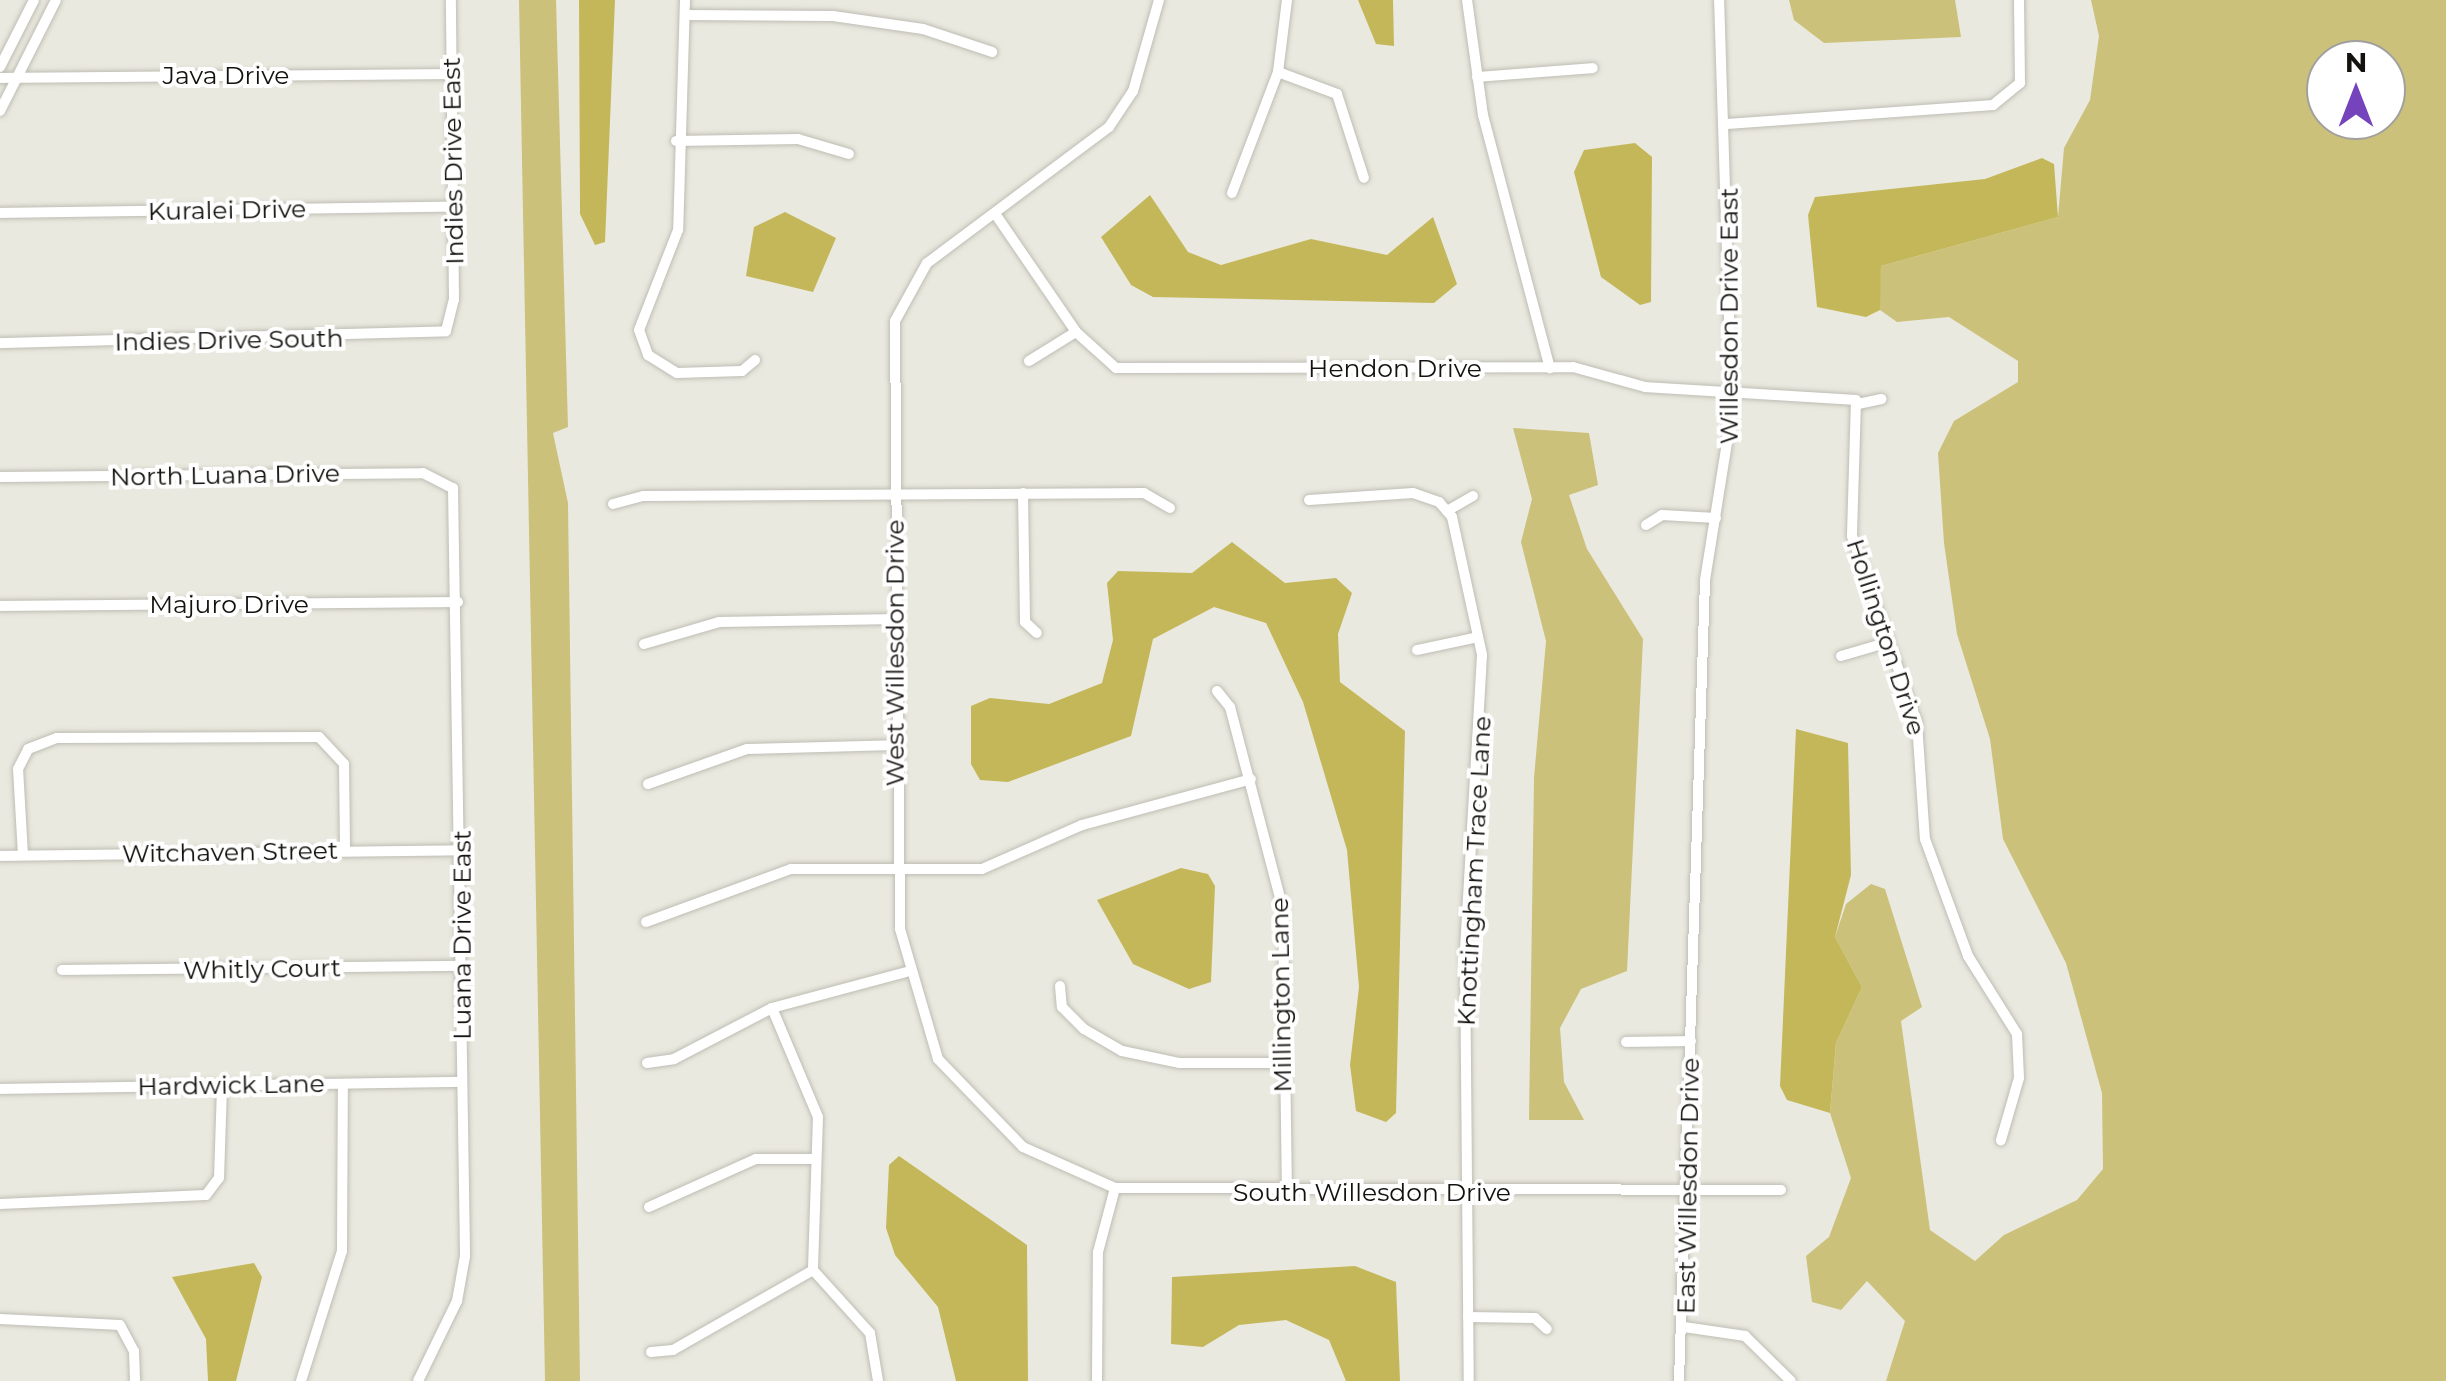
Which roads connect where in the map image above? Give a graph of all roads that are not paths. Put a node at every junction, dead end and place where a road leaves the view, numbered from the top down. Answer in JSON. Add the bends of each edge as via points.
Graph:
{"nodes":[{"id":1,"x":34,"y":0,"type":"edge"},
{"id":2,"x":56,"y":0,"type":"edge"},
{"id":3,"x":451,"y":0,"type":"edge"},
{"id":4,"x":685,"y":0,"type":"edge"},
{"id":5,"x":1159,"y":0,"type":"edge"},
{"id":6,"x":1287,"y":0,"type":"edge"},
{"id":7,"x":1467,"y":0,"type":"edge"},
{"id":8,"x":1719,"y":0,"type":"edge"},
{"id":9,"x":2019,"y":0,"type":"edge"},
{"id":10,"x":686,"y":16,"type":"junction"},
{"id":11,"x":992,"y":52,"type":"dead end"},
{"id":12,"x":0,"y":67,"type":"edge"},
{"id":13,"x":1593,"y":68,"type":"dead end"},
{"id":14,"x":1278,"y":72,"type":"junction"},
{"id":15,"x":451,"y":74,"type":"junction"},
{"id":16,"x":20,"y":77,"type":"junction"},
{"id":17,"x":1477,"y":77,"type":"junction"},
{"id":18,"x":0,"y":78,"type":"edge"},
{"id":19,"x":0,"y":110,"type":"edge"},
{"id":20,"x":1727,"y":124,"type":"junction"},
{"id":21,"x":676,"y":141,"type":"junction"},
{"id":22,"x":848,"y":154,"type":"dead end"},
{"id":23,"x":1364,"y":178,"type":"dead end"},
{"id":24,"x":1232,"y":193,"type":"dead end"},
{"id":25,"x":454,"y":207,"type":"junction"},
{"id":26,"x":0,"y":213,"type":"edge"},
{"id":27,"x":996,"y":215,"type":"junction"},
{"id":28,"x":452,"y":322,"type":"joint"},
{"id":29,"x":1076,"y":332,"type":"junction"},
{"id":30,"x":0,"y":343,"type":"edge"},
{"id":31,"x":755,"y":360,"type":"dead end"},
{"id":32,"x":1029,"y":361,"type":"dead end"},
{"id":33,"x":1550,"y":368,"type":"junction"},
{"id":34,"x":1732,"y":390,"type":"junction"},
{"id":35,"x":1881,"y":399,"type":"dead end"},
{"id":36,"x":1859,"y":406,"type":"junction"},
{"id":37,"x":0,"y":477,"type":"edge"},
{"id":38,"x":448,"y":481,"type":"joint"},
{"id":39,"x":1022,"y":493,"type":"junction"},
{"id":40,"x":894,"y":494,"type":"junction"},
{"id":41,"x":1473,"y":496,"type":"dead end"},
{"id":42,"x":1309,"y":500,"type":"dead end"},
{"id":43,"x":613,"y":504,"type":"dead end"},
{"id":44,"x":1170,"y":508,"type":"dead end"},
{"id":45,"x":1447,"y":512,"type":"junction"},
{"id":46,"x":1716,"y":518,"type":"junction"},
{"id":47,"x":1646,"y":525,"type":"dead end"},
{"id":48,"x":458,"y":602,"type":"junction"},
{"id":49,"x":0,"y":606,"type":"edge"},
{"id":50,"x":898,"y":619,"type":"junction"},
{"id":51,"x":1037,"y":633,"type":"dead end"},
{"id":52,"x":1478,"y":638,"type":"junction"},
{"id":53,"x":1888,"y":642,"type":"junction"},
{"id":54,"x":644,"y":644,"type":"dead end"},
{"id":55,"x":1416,"y":650,"type":"dead end"},
{"id":56,"x":1841,"y":656,"type":"dead end"},
{"id":57,"x":1217,"y":690,"type":"dead end"},
{"id":58,"x":895,"y":745,"type":"junction"},
{"id":59,"x":1251,"y":779,"type":"junction"},
{"id":60,"x":648,"y":784,"type":"dead end"},
{"id":61,"x":460,"y":850,"type":"junction"},
{"id":62,"x":345,"y":851,"type":"junction"},
{"id":63,"x":22,"y":855,"type":"junction"},
{"id":64,"x":0,"y":856,"type":"edge"},
{"id":65,"x":898,"y":870,"type":"junction"},
{"id":66,"x":646,"y":922,"type":"dead end"},
{"id":67,"x":462,"y":966,"type":"junction"},
{"id":68,"x":62,"y":970,"type":"dead end"},
{"id":69,"x":906,"y":972,"type":"junction"},
{"id":70,"x":1060,"y":986,"type":"dead end"},
{"id":71,"x":1693,"y":991,"type":"joint"},
{"id":72,"x":772,"y":1008,"type":"junction"},
{"id":73,"x":1691,"y":1041,"type":"junction"},
{"id":74,"x":1626,"y":1042,"type":"dead end"},
{"id":75,"x":647,"y":1063,"type":"dead end"},
{"id":76,"x":1283,"y":1064,"type":"junction"},
{"id":77,"x":462,"y":1082,"type":"junction"},
{"id":78,"x":343,"y":1084,"type":"junction"},
{"id":79,"x":222,"y":1086,"type":"junction"},
{"id":80,"x":0,"y":1088,"type":"edge"},
{"id":81,"x":985,"y":1113,"type":"joint"},
{"id":82,"x":2001,"y":1140,"type":"dead end"},
{"id":83,"x":816,"y":1159,"type":"junction"},
{"id":84,"x":1115,"y":1188,"type":"junction"},
{"id":85,"x":1287,"y":1190,"type":"junction"},
{"id":86,"x":1781,"y":1190,"type":"dead end"},
{"id":87,"x":1468,"y":1193,"type":"junction"},
{"id":88,"x":1691,"y":1193,"type":"junction"},
{"id":89,"x":0,"y":1204,"type":"edge"},
{"id":90,"x":649,"y":1207,"type":"dead end"},
{"id":91,"x":812,"y":1270,"type":"junction"},
{"id":92,"x":1468,"y":1317,"type":"junction"},
{"id":93,"x":0,"y":1319,"type":"edge"},
{"id":94,"x":1684,"y":1327,"type":"junction"},
{"id":95,"x":1548,"y":1329,"type":"dead end"},
{"id":96,"x":652,"y":1352,"type":"dead end"},
{"id":97,"x":134,"y":1381,"type":"edge"},
{"id":98,"x":301,"y":1381,"type":"edge"},
{"id":99,"x":418,"y":1381,"type":"edge"},
{"id":100,"x":878,"y":1381,"type":"edge"},
{"id":101,"x":1098,"y":1381,"type":"edge"},
{"id":102,"x":1469,"y":1381,"type":"edge"},
{"id":103,"x":1679,"y":1381,"type":"edge"},
{"id":104,"x":1791,"y":1381,"type":"edge"}],
"edges":[{"from":1,"to":12,"type":"street"},
{"from":2,"to":16,"type":"street"},
{"from":3,"to":15,"type":"street","name":"Indies Drive East"},
{"from":4,"to":10,"type":"street"},
{"from":5,"to":27,"type":"street","name":"West Willesdon Drive","via":[[1133,91],[1110,126]]},
{"from":6,"to":14,"type":"street"},
{"from":7,"to":17,"type":"street"},
{"from":8,"to":20,"type":"street","name":"Willesdon Drive East"},
{"from":9,"to":20,"type":"street","via":[[2020,83],[1993,105]]},
{"from":10,"to":11,"type":"street","via":[[832,16],[923,29]]},
{"from":10,"to":21,"type":"street"},
{"from":13,"to":17,"type":"street"},
{"from":14,"to":23,"type":"street","via":[[1337,94]]},
{"from":14,"to":24,"type":"street"},
{"from":15,"to":16,"type":"street","name":"Java Drive"},
{"from":15,"to":25,"type":"street","name":"Indies Drive East"},
{"from":16,"to":18,"type":"street","name":"Java Drive"},
{"from":16,"to":19,"type":"street"},
{"from":17,"to":33,"type":"street"},
{"from":20,"to":34,"type":"street","name":"Willesdon Drive East"},
{"from":21,"to":22,"type":"street","via":[[798,139]]},
{"from":21,"to":31,"type":"street","via":[[678,230],[642,342],[677,372],[742,371]]},
{"from":25,"to":26,"type":"street","name":"Kuralei Drive"},
{"from":25,"to":28,"type":"street","name":"Indies Drive East"},
{"from":27,"to":29,"type":"street","name":"Hendon Drive"},
{"from":27,"to":40,"type":"street","name":"West Willesdon Drive","via":[[927,263],[899,304]]},
{"from":28,"to":30,"type":"street","name":"Indies Drive South","via":[[421,338]]},
{"from":29,"to":32,"type":"street"},
{"from":29,"to":33,"type":"street","name":"Hendon Drive","via":[[1100,360],[1130,371]]},
{"from":33,"to":34,"type":"street","name":"Hendon Drive","via":[[1645,387]]},
{"from":34,"to":36,"type":"street","name":"Hendon Drive","via":[[1825,391]]},
{"from":34,"to":46,"type":"street","name":"Willesdon Drive East"},
{"from":35,"to":36,"type":"street"},
{"from":36,"to":53,"type":"street","name":"Hollington Drive","via":[[1852,536]]},
{"from":37,"to":38,"type":"street","name":"North Luana Drive","via":[[423,473]]},
{"from":38,"to":48,"type":"street","name":"Luana Drive East"},
{"from":39,"to":40,"type":"street"},
{"from":39,"to":44,"type":"street","via":[[1152,494]]},
{"from":39,"to":51,"type":"street","via":[[1025,622]]},
{"from":40,"to":43,"type":"street"},
{"from":40,"to":50,"type":"street","name":"West Willesdon Drive"},
{"from":41,"to":45,"type":"street"},
{"from":42,"to":45,"type":"street","via":[[1413,493]]},
{"from":45,"to":52,"type":"street","name":"Knottingham Trace Lane"},
{"from":46,"to":47,"type":"street","via":[[1662,514]]},
{"from":46,"to":71,"type":"street","name":"Willesdon Drive East","via":[[1706,580]]},
{"from":48,"to":49,"type":"street","name":"Majuro Drive"},
{"from":48,"to":61,"type":"street","name":"Luana Drive East"},
{"from":50,"to":54,"type":"street","via":[[719,622]]},
{"from":50,"to":58,"type":"street","name":"West Willesdon Drive"},
{"from":52,"to":55,"type":"street"},
{"from":52,"to":87,"type":"street","name":"Knottingham Trace Lane","via":[[1465,952]]},
{"from":53,"to":56,"type":"street"},
{"from":53,"to":82,"type":"street","name":"Hollington Drive","via":[[1920,738],[1925,839],[1968,956],[2017,1034],[2020,1078]]},
{"from":57,"to":59,"type":"street","name":"Millington Lane"},
{"from":58,"to":60,"type":"street","via":[[747,749]]},
{"from":58,"to":65,"type":"street","name":"West Willesdon Drive"},
{"from":59,"to":65,"type":"street","via":[[1082,825],[982,869]]},
{"from":59,"to":76,"type":"street","name":"Millington Lane","via":[[1283,909]]},
{"from":61,"to":62,"type":"street","name":"Witchaven Street"},
{"from":61,"to":67,"type":"street","name":"Luana Drive East"},
{"from":62,"to":63,"type":"street","name":"Witchaven Street"},
{"from":62,"to":63,"type":"street","via":[[344,764],[318,737],[36,743],[18,770]]},
{"from":63,"to":64,"type":"street","name":"Witchaven Street"},
{"from":65,"to":66,"type":"street","via":[[770,872]]},
{"from":65,"to":69,"type":"street","name":"West Willesdon Drive"},
{"from":67,"to":68,"type":"street","name":"Whitly Court"},
{"from":67,"to":77,"type":"street","name":"Luana Drive East"},
{"from":69,"to":72,"type":"street"},
{"from":69,"to":81,"type":"street","name":"West Willesdon Drive","via":[[938,1059]]},
{"from":70,"to":76,"type":"street","via":[[1062,1007],[1084,1030],[1122,1051],[1179,1063]]},
{"from":71,"to":73,"type":"street","name":"East Willesdon Drive"},
{"from":72,"to":75,"type":"street","via":[[674,1059]]},
{"from":72,"to":83,"type":"street","via":[[812,1092]]},
{"from":73,"to":74,"type":"street"},
{"from":73,"to":88,"type":"street","name":"East Willesdon Drive"},
{"from":76,"to":85,"type":"street","name":"Millington Lane"},
{"from":77,"to":78,"type":"street","name":"Hardwick Lane"},
{"from":77,"to":99,"type":"street","name":"Luana Drive East","via":[[463,1279]]},
{"from":78,"to":79,"type":"street","name":"Hardwick Lane"},
{"from":78,"to":98,"type":"street","via":[[342,1252]]},
{"from":79,"to":80,"type":"street","name":"Hardwick Lane"},
{"from":79,"to":89,"type":"street","via":[[220,1178],[206,1194]]},
{"from":81,"to":84,"type":"street","name":"South Willesdon Drive","via":[[1052,1164]]},
{"from":83,"to":90,"type":"street","via":[[756,1159]]},
{"from":83,"to":91,"type":"street"},
{"from":84,"to":85,"type":"street","name":"South Willesdon Drive"},
{"from":84,"to":101,"type":"street","via":[[1098,1252]]},
{"from":85,"to":87,"type":"street","name":"South Willesdon Drive"},
{"from":86,"to":88,"type":"street","name":"South Willesdon Drive"},
{"from":87,"to":88,"type":"street","name":"South Willesdon Drive"},
{"from":87,"to":92,"type":"street","name":"Knottingham Trace Lane"},
{"from":88,"to":94,"type":"street","name":"East Willesdon Drive"},
{"from":91,"to":96,"type":"street","via":[[673,1350]]},
{"from":91,"to":100,"type":"street","via":[[870,1334]]},
{"from":92,"to":95,"type":"street","via":[[1536,1318]]},
{"from":92,"to":102,"type":"street","name":"Knottingham Trace Lane"},
{"from":93,"to":97,"type":"street","via":[[110,1320],[131,1341]]},
{"from":94,"to":103,"type":"street","name":"East Willesdon Drive"},
{"from":94,"to":104,"type":"street","via":[[1745,1336]]}]}
